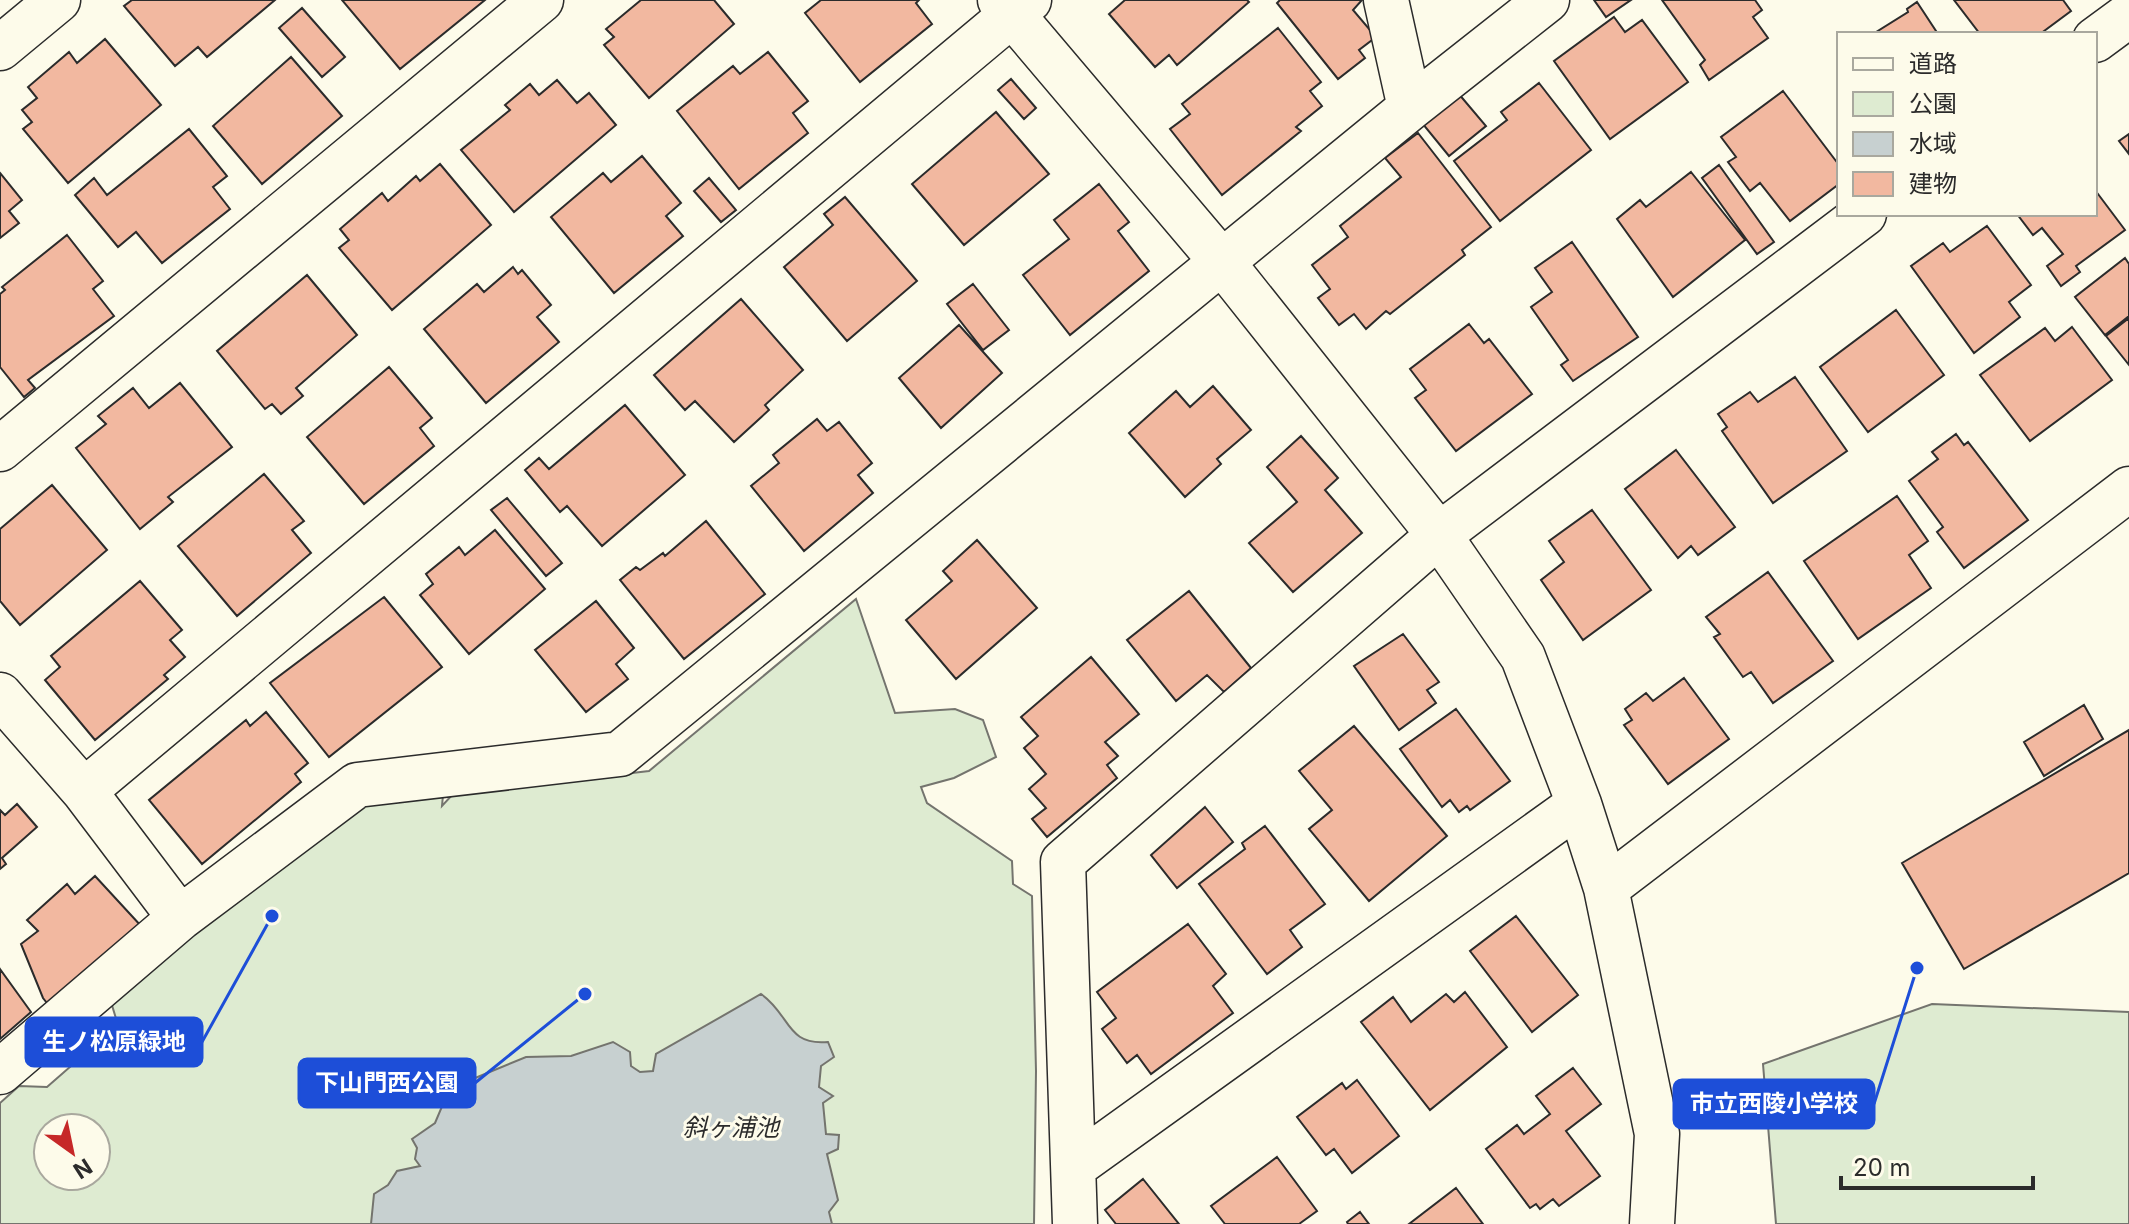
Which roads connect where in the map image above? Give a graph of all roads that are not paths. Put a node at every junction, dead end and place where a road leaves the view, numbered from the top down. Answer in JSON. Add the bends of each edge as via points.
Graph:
{"nodes":[{"id":1,"x":58,"y":0,"type":"edge"},
{"id":2,"x":541,"y":0,"type":"edge"},
{"id":3,"x":1386,"y":0,"type":"edge"},
{"id":4,"x":1547,"y":0,"type":"edge"},
{"id":5,"x":1014,"y":5,"type":"edge"},
{"id":6,"x":2129,"y":15,"type":"edge"},
{"id":7,"x":2097,"y":39,"type":"edge"},
{"id":8,"x":0,"y":48,"type":"edge"},
{"id":9,"x":1410,"y":108,"type":"junction"},
{"id":10,"x":1861,"y":216,"type":"edge"},
{"id":11,"x":1222,"y":262,"type":"junction"},
{"id":12,"x":0,"y":449,"type":"edge"},
{"id":13,"x":2129,"y":489,"type":"edge"},
{"id":14,"x":1439,"y":535,"type":"junction"},
{"id":15,"x":0,"y":695,"type":"edge"},
{"id":16,"x":84,"y":791,"type":"junction"},
{"id":17,"x":1579,"y":804,"type":"junction"},
{"id":18,"x":1606,"y":888,"type":"junction"},
{"id":19,"x":180,"y":918,"type":"junction"},
{"id":20,"x":0,"y":1072,"type":"edge"},
{"id":21,"x":1075,"y":1166,"type":"junction"},
{"id":22,"x":1649,"y":1221,"type":"edge"},
{"id":23,"x":1075,"y":1224,"type":"edge"}],
"edges":[{"from":1,"to":8,"type":"street"},
{"from":2,"to":12,"type":"street"},
{"from":3,"to":9,"type":"street"},
{"from":4,"to":9,"type":"street"},
{"from":5,"to":11,"type":"street"},
{"from":5,"to":16,"type":"street"},
{"from":6,"to":7,"type":"street"},
{"from":9,"to":11,"type":"street"},
{"from":10,"to":14,"type":"street"},
{"from":11,"to":14,"type":"street"},
{"from":11,"to":19,"type":"street","via":[[620,754],[357,785]]},
{"from":13,"to":18,"type":"street"},
{"from":14,"to":17,"type":"street","via":[[1523,657]]},
{"from":14,"to":21,"type":"street","via":[[1063,862]]},
{"from":15,"to":16,"type":"street"},
{"from":16,"to":19,"type":"street"},
{"from":17,"to":18,"type":"street"},
{"from":17,"to":21,"type":"street"},
{"from":18,"to":22,"type":"street","via":[[1657,1134]]},
{"from":19,"to":20,"type":"street"},
{"from":21,"to":23,"type":"street"}]}
